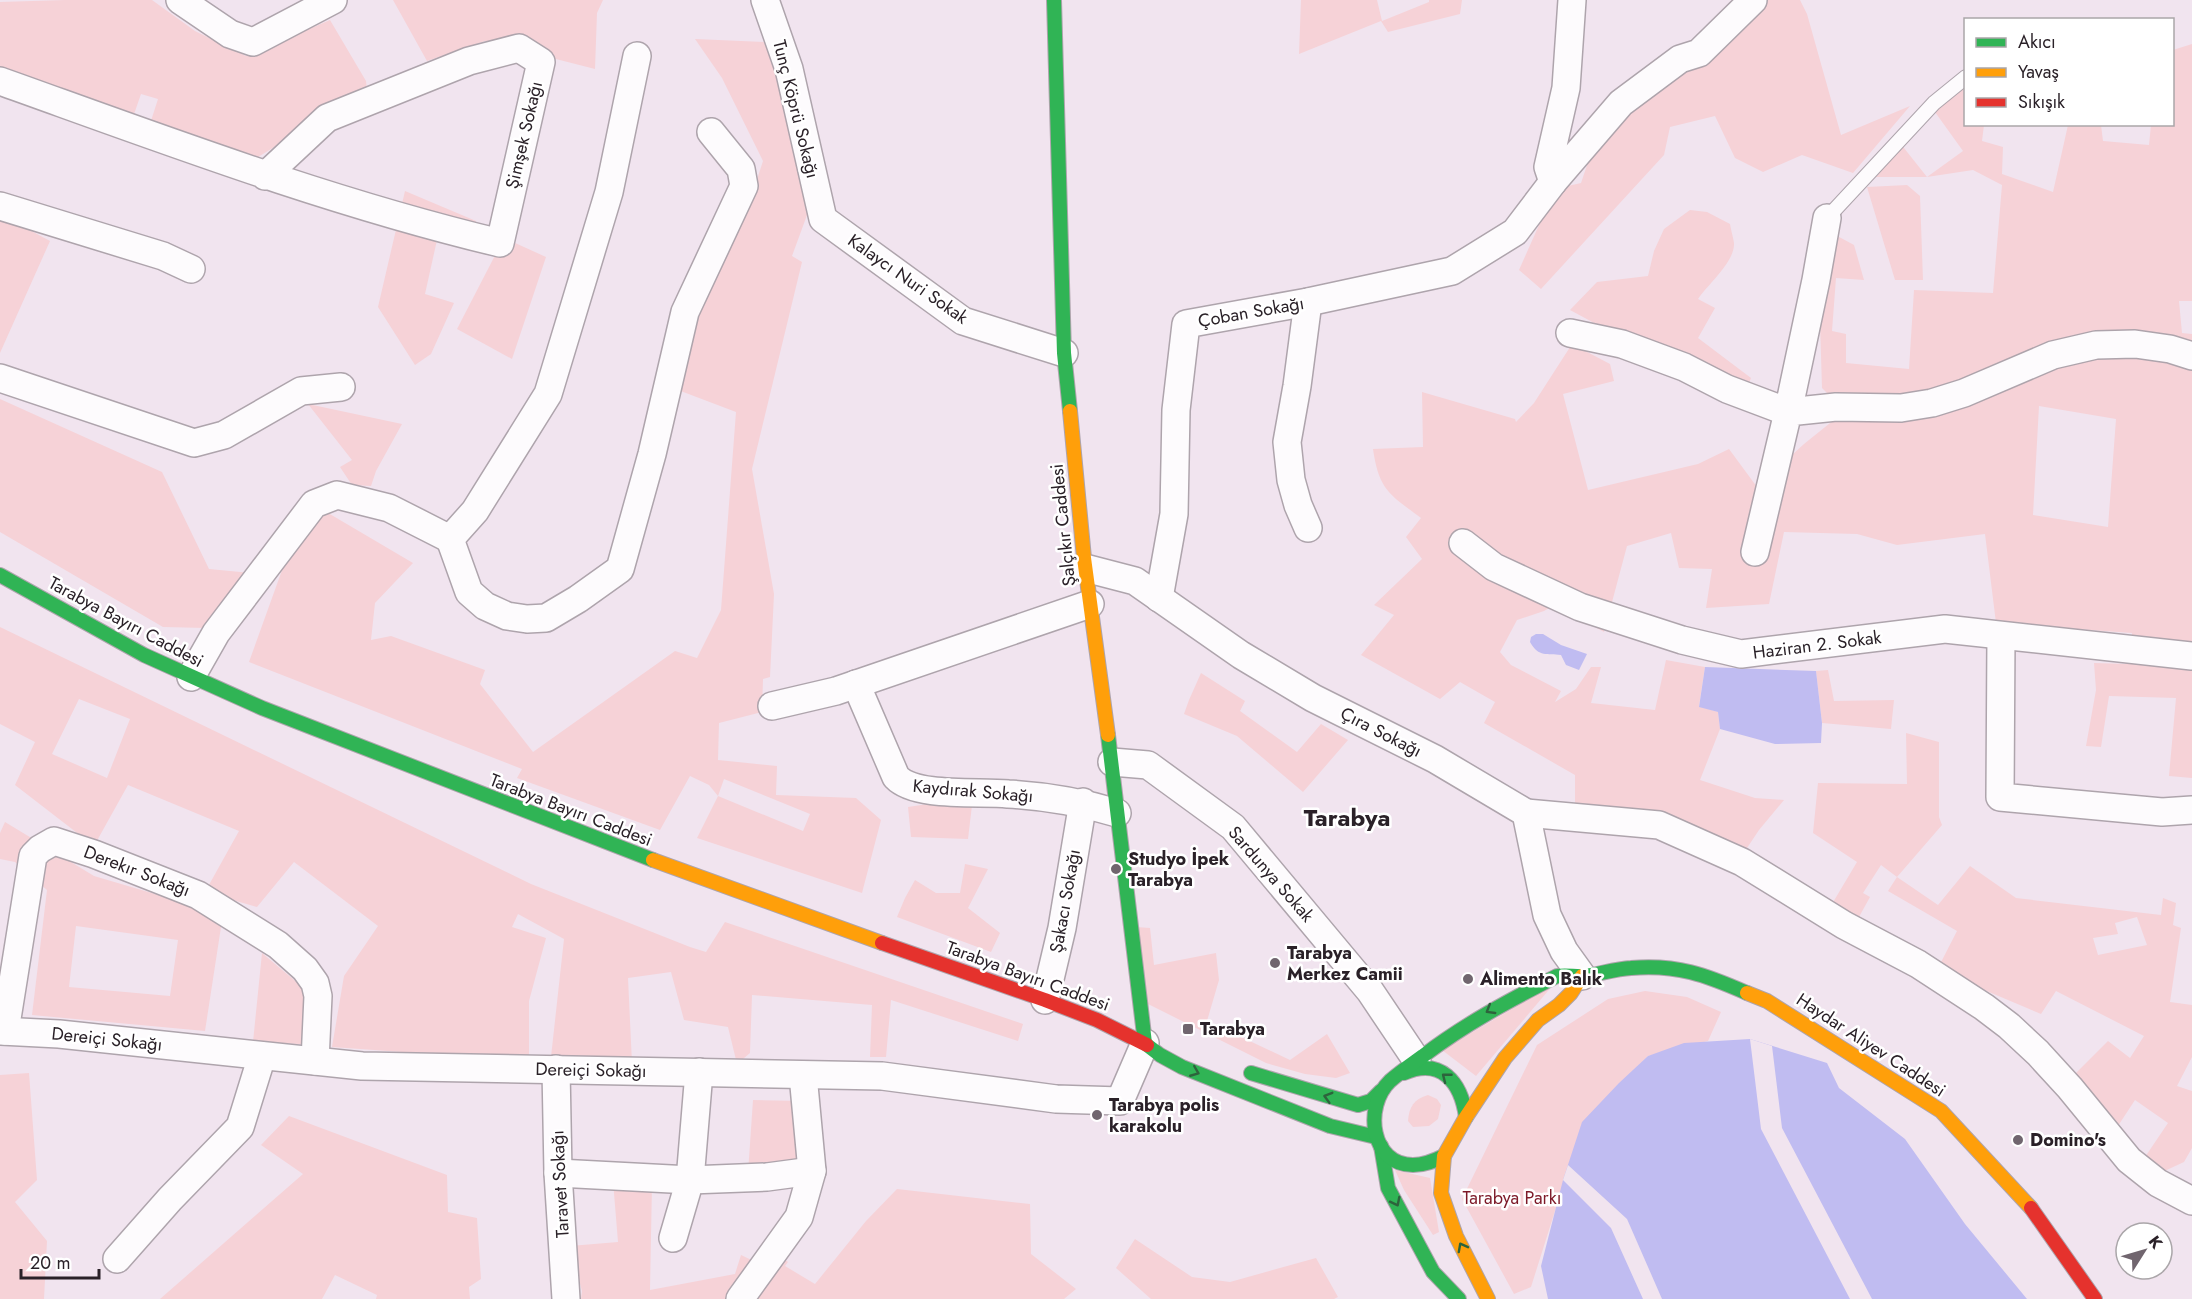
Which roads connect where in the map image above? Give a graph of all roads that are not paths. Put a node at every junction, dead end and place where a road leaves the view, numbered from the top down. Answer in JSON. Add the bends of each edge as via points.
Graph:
{"nodes":[{"id":1,"x":180,"y":0,"type":"edge"},
{"id":2,"x":333,"y":0,"type":"edge"},
{"id":3,"x":765,"y":0,"type":"edge"},
{"id":4,"x":1054,"y":0,"type":"edge"},
{"id":5,"x":1572,"y":0,"type":"edge"},
{"id":6,"x":1753,"y":0,"type":"edge"},
{"id":7,"x":637,"y":56,"type":"dead end"},
{"id":8,"x":1964,"y":78,"type":"edge"},
{"id":9,"x":0,"y":81,"type":"edge"},
{"id":10,"x":711,"y":132,"type":"dead end"},
{"id":11,"x":265,"y":176,"type":"junction"},
{"id":12,"x":1553,"y":182,"type":"junction"},
{"id":13,"x":0,"y":206,"type":"edge"},
{"id":14,"x":1827,"y":218,"type":"joint"},
{"id":15,"x":823,"y":219,"type":"joint"},
{"id":16,"x":191,"y":269,"type":"dead end"},
{"id":17,"x":1308,"y":302,"type":"junction"},
{"id":18,"x":1570,"y":333,"type":"dead end"},
{"id":19,"x":1064,"y":353,"type":"junction"},
{"id":20,"x":2192,"y":356,"type":"edge"},
{"id":21,"x":0,"y":378,"type":"edge"},
{"id":22,"x":341,"y":387,"type":"dead end"},
{"id":23,"x":1788,"y":412,"type":"junction"},
{"id":24,"x":1308,"y":528,"type":"dead end"},
{"id":25,"x":450,"y":539,"type":"junction"},
{"id":26,"x":1463,"y":543,"type":"dead end"},
{"id":27,"x":1755,"y":552,"type":"dead end"},
{"id":28,"x":1085,"y":568,"type":"junction"},
{"id":29,"x":2,"y":579,"type":"edge"},
{"id":30,"x":1159,"y":598,"type":"junction"},
{"id":31,"x":1090,"y":604,"type":"junction"},
{"id":32,"x":2001,"y":636,"type":"junction"},
{"id":33,"x":2192,"y":656,"type":"edge"},
{"id":34,"x":191,"y":677,"type":"junction"},
{"id":35,"x":856,"y":684,"type":"junction"},
{"id":36,"x":772,"y":706,"type":"dead end"},
{"id":37,"x":1112,"y":762,"type":"junction"},
{"id":38,"x":1083,"y":802,"type":"junction"},
{"id":39,"x":2192,"y":810,"type":"edge"},
{"id":40,"x":1117,"y":813,"type":"junction"},
{"id":41,"x":1526,"y":813,"type":"junction"},
{"id":42,"x":1582,"y":976,"type":"junction"},
{"id":43,"x":1045,"y":1000,"type":"junction"},
{"id":44,"x":2,"y":1031,"type":"edge"},
{"id":45,"x":1156,"y":1044,"type":"junction"},
{"id":46,"x":262,"y":1056,"type":"junction"},
{"id":47,"x":315,"y":1061,"type":"junction"},
{"id":48,"x":1410,"y":1067,"type":"junction"},
{"id":49,"x":1239,"y":1068,"type":"dead end"},
{"id":50,"x":556,"y":1069,"type":"junction"},
{"id":51,"x":699,"y":1072,"type":"junction"},
{"id":52,"x":803,"y":1074,"type":"junction"},
{"id":53,"x":1381,"y":1092,"type":"junction"},
{"id":54,"x":1466,"y":1117,"type":"junction"},
{"id":55,"x":1379,"y":1141,"type":"junction"},
{"id":56,"x":1443,"y":1156,"type":"junction"},
{"id":57,"x":812,"y":1171,"type":"junction"},
{"id":58,"x":558,"y":1173,"type":"junction"},
{"id":59,"x":690,"y":1180,"type":"junction"},
{"id":60,"x":2192,"y":1201,"type":"edge"},
{"id":61,"x":673,"y":1238,"type":"dead end"},
{"id":62,"x":117,"y":1259,"type":"dead end"},
{"id":63,"x":566,"y":1299,"type":"edge"},
{"id":64,"x":740,"y":1299,"type":"edge"},
{"id":65,"x":1459,"y":1299,"type":"edge"},
{"id":66,"x":1488,"y":1299,"type":"edge"},
{"id":67,"x":2095,"y":1299,"type":"edge"}],
"edges":[{"from":1,"to":2,"type":"street","via":[[230,34],[253,42]]},
{"from":3,"to":15,"type":"street","name":"Tunç Köprü Sokağı","via":[[789,69]]},
{"from":4,"to":19,"type":"main road","name":"Şalçıkır Caddesi"},
{"from":5,"to":12,"type":"street","via":[[1566,88],[1548,167]]},
{"from":6,"to":12,"type":"street","name":"Çoban Sokağı","via":[[1699,53],[1680,59],[1621,103]]},
{"from":7,"to":25,"type":"street","via":[[609,192],[548,394],[475,511]]},
{"from":8,"to":14,"type":"lane","via":[[1934,103]]},
{"from":9,"to":11,"type":"street","name":"Şimşek Sokağı"},
{"from":10,"to":25,"type":"street","via":[[741,169],[744,186],[685,312],[620,569],[546,618],[507,616],[485,606],[469,592]]},
{"from":11,"to":11,"type":"street","name":"Şimşek Sokağı","via":[[424,225],[500,243],[541,62],[519,48],[469,61],[327,118]]},
{"from":12,"to":17,"type":"street","name":"Çoban Sokağı","via":[[1515,232],[1452,271]]},
{"from":13,"to":16,"type":"street","via":[[163,256]]},
{"from":14,"to":23,"type":"street"},
{"from":15,"to":19,"type":"street","name":"Kalaycı Nuri Sokak","via":[[963,321]]},
{"from":17,"to":24,"type":"street","via":[[1287,442],[1290,480]]},
{"from":17,"to":30,"type":"street","name":"Çoban Sokağı","via":[[1186,324],[1176,410],[1174,514]]},
{"from":18,"to":23,"type":"street","via":[[1632,348]]},
{"from":19,"to":28,"type":"main road","name":"Şalçıkır Caddesi"},
{"from":20,"to":23,"type":"street","via":[[2135,344],[2096,345],[2053,355],[1932,403],[1901,408],[1836,407]]},
{"from":21,"to":22,"type":"street","via":[[194,442],[224,435],[302,391]]},
{"from":23,"to":27,"type":"street"},
{"from":25,"to":34,"type":"street","via":[[389,508],[337,495],[314,504],[216,633]]},
{"from":26,"to":32,"type":"street","name":"Haziran 2. Sokak","via":[[1494,567],[1580,607],[1682,640],[1741,654],[1945,629]]},
{"from":28,"to":30,"type":"street","name":"Çıra Sokağı","via":[[1135,581]]},
{"from":28,"to":31,"type":"main road","name":"Şalçıkır Caddesi"},
{"from":29,"to":34,"type":"main road","name":"Tarabya Bayırı Caddesi"},
{"from":30,"to":41,"type":"street","name":"Çıra Sokağı","via":[[1241,655],[1313,698],[1435,759]]},
{"from":31,"to":35,"type":"street"},
{"from":31,"to":37,"type":"main road","name":"Şalçıkır Caddesi"},
{"from":32,"to":33,"type":"street","name":"Haziran 2. Sokak"},
{"from":32,"to":39,"type":"street","via":[[2000,796],[2162,812]]},
{"from":34,"to":43,"type":"main road","name":"Tarabya Bayırı Caddesi","via":[[692,876]]},
{"from":35,"to":36,"type":"street"},
{"from":35,"to":38,"type":"street","name":"Kaydırak Sokağı","via":[[896,777],[904,785]]},
{"from":37,"to":40,"type":"main road","name":"Şalçıkır Caddesi"},
{"from":37,"to":48,"type":"street","name":"Sardunya Sokak","via":[[1148,765],[1233,827],[1370,991]]},
{"from":38,"to":40,"type":"street","name":"Kaydırak Sokağı"},
{"from":38,"to":43,"type":"street","name":"Şakacı Sokağı","via":[[1062,928]]},
{"from":40,"to":45,"type":"main road","name":"Şalçıkır Caddesi"},
{"from":41,"to":42,"type":"street","via":[[1547,915],[1564,951]]},
{"from":41,"to":60,"type":"street","via":[[1659,825],[1742,862],[1844,925],[1918,964],[2009,1026],[2070,1088],[2129,1160],[2158,1183]]},
{"from":42,"to":48,"type":"main road","name":"Haydar Aliyev Caddesi","one_way":true,"via":[[1557,976],[1530,988],[1457,1030]]},
{"from":42,"to":54,"type":"main road","via":[[1571,993],[1538,1020],[1505,1058]]},
{"from":42,"to":67,"type":"main road","name":"Haydar Aliyev Caddesi","via":[[1630,968],[1662,968],[1707,975],[1767,1000],[1941,1111],[2029,1205]]},
{"from":43,"to":45,"type":"main road","name":"Tarabya Bayırı Caddesi"},
{"from":44,"to":46,"type":"street","name":"Dereiçi Sokağı"},
{"from":44,"to":47,"type":"street","name":"Derekır Sokağı","via":[[33,856],[54,842],[198,895],[278,945],[315,983]]},
{"from":45,"to":52,"type":"street","name":"Dereiçi Sokağı","via":[[1119,1101],[1056,1099],[882,1076]]},
{"from":45,"to":55,"type":"main road","name":"Tarabya Bayırı Caddesi","one_way":true,"via":[[1160,1055],[1182,1067],[1329,1126]]},
{"from":46,"to":47,"type":"street","name":"Dereiçi Sokağı"},
{"from":46,"to":62,"type":"street","via":[[240,1127]]},
{"from":47,"to":50,"type":"street","name":"Dereiçi Sokağı","via":[[362,1066]]},
{"from":48,"to":53,"type":"main road"},
{"from":54,"to":48,"type":"main road","one_way":true,"via":[[1464,1100],[1450,1078],[1435,1070]]},
{"from":53,"to":49,"type":"main road","one_way":true,"via":[[1358,1105]]},
{"from":50,"to":51,"type":"street","name":"Dereiçi Sokağı"},
{"from":50,"to":58,"type":"street","name":"Taravet Sokağı"},
{"from":51,"to":52,"type":"street","name":"Dereiçi Sokağı"},
{"from":51,"to":59,"type":"street"},
{"from":52,"to":57,"type":"street"},
{"from":53,"to":55,"type":"main road","via":[[1373,1114]]},
{"from":54,"to":56,"type":"main road"},
{"from":55,"to":56,"type":"main road","via":[[1396,1161],[1411,1165],[1426,1164]]},
{"from":55,"to":65,"type":"main road","one_way":true,"via":[[1389,1188],[1399,1209],[1433,1272]]},
{"from":66,"to":56,"type":"main road","one_way":true,"via":[[1447,1210],[1442,1193]]},
{"from":57,"to":59,"type":"street"},
{"from":57,"to":64,"type":"street","via":[[799,1217]]},
{"from":58,"to":59,"type":"street"},
{"from":58,"to":63,"type":"street","name":"Taravet Sokağı"},
{"from":59,"to":61,"type":"street"}]}
